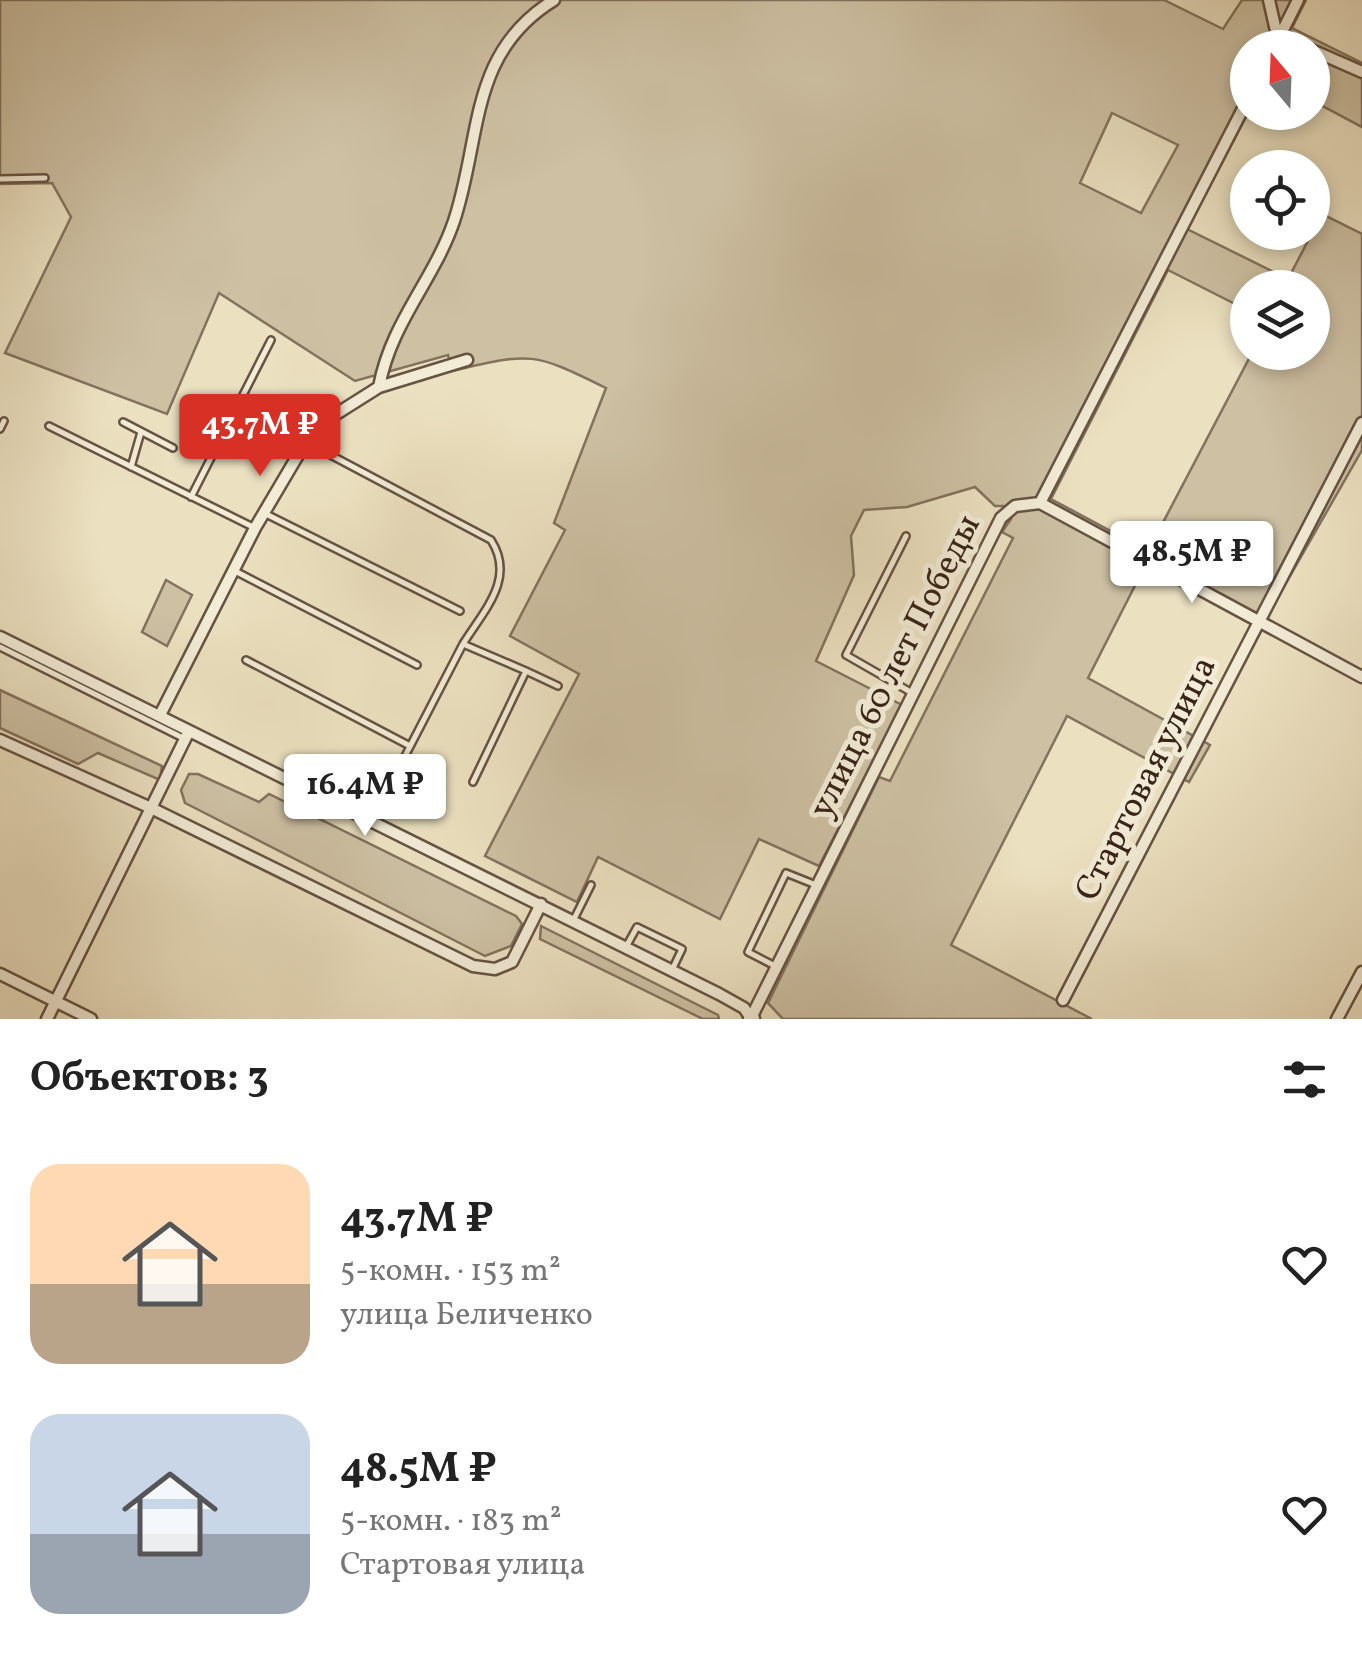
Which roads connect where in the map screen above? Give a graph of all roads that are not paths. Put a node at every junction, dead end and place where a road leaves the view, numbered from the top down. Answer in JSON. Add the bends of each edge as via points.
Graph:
{"nodes":[{"id":1,"x":554,"y":0,"type":"edge"},
{"id":2,"x":1269,"y":0,"type":"edge"},
{"id":3,"x":1298,"y":0,"type":"edge"},
{"id":4,"x":1276,"y":30,"type":"edge"},
{"id":5,"x":1283,"y":30,"type":"edge"},
{"id":6,"x":1330,"y":57,"type":"edge"},
{"id":7,"x":1362,"y":72,"type":"edge"},
{"id":8,"x":1232,"y":130,"type":"edge"},
{"id":9,"x":45,"y":178,"type":"dead end"},
{"id":10,"x":0,"y":179,"type":"edge"},
{"id":11,"x":272,"y":340,"type":"dead end"},
{"id":12,"x":467,"y":360,"type":"dead end"},
{"id":13,"x":379,"y":388,"type":"junction"},
{"id":14,"x":4,"y":421,"type":"dead end"},
{"id":15,"x":123,"y":422,"type":"dead end"},
{"id":16,"x":1362,"y":423,"type":"edge"},
{"id":17,"x":48,"y":426,"type":"dead end"},
{"id":18,"x":0,"y":429,"type":"edge"},
{"id":19,"x":142,"y":432,"type":"junction"},
{"id":20,"x":306,"y":442,"type":"junction"},
{"id":21,"x":174,"y":448,"type":"dead end"},
{"id":22,"x":131,"y":467,"type":"junction"},
{"id":23,"x":191,"y":497,"type":"junction"},
{"id":24,"x":1040,"y":503,"type":"junction"},
{"id":25,"x":263,"y":513,"type":"junction"},
{"id":26,"x":255,"y":528,"type":"junction"},
{"id":27,"x":906,"y":536,"type":"dead end"},
{"id":28,"x":234,"y":570,"type":"junction"},
{"id":29,"x":460,"y":612,"type":"dead end"},
{"id":30,"x":1260,"y":620,"type":"junction"},
{"id":31,"x":0,"y":637,"type":"edge"},
{"id":32,"x":463,"y":644,"type":"junction"},
{"id":33,"x":0,"y":648,"type":"edge"},
{"id":34,"x":246,"y":660,"type":"dead end"},
{"id":35,"x":417,"y":665,"type":"dead end"},
{"id":36,"x":526,"y":671,"type":"junction"},
{"id":37,"x":1362,"y":677,"type":"edge"},
{"id":38,"x":558,"y":686,"type":"dead end"},
{"id":39,"x":914,"y":694,"type":"junction"},
{"id":40,"x":160,"y":716,"type":"junction"},
{"id":41,"x":187,"y":735,"type":"junction"},
{"id":42,"x":0,"y":740,"type":"edge"},
{"id":43,"x":410,"y":746,"type":"junction"},
{"id":44,"x":473,"y":782,"type":"dead end"},
{"id":45,"x":152,"y":808,"type":"junction"},
{"id":46,"x":372,"y":820,"type":"junction"},
{"id":47,"x":816,"y":884,"type":"junction"},
{"id":48,"x":591,"y":885,"type":"dead end"},
{"id":49,"x":541,"y":904,"type":"junction"},
{"id":50,"x":573,"y":920,"type":"junction"},
{"id":51,"x":626,"y":948,"type":"junction"},
{"id":52,"x":774,"y":966,"type":"junction"},
{"id":53,"x":672,"y":970,"type":"junction"},
{"id":54,"x":1362,"y":972,"type":"edge"},
{"id":55,"x":0,"y":974,"type":"edge"},
{"id":56,"x":1064,"y":1000,"type":"dead end"},
{"id":57,"x":56,"y":1002,"type":"junction"},
{"id":58,"x":48,"y":1019,"type":"edge"},
{"id":59,"x":91,"y":1019,"type":"edge"},
{"id":60,"x":751,"y":1019,"type":"edge"},
{"id":61,"x":1337,"y":1019,"type":"edge"}],
"edges":[{"from":1,"to":13,"type":"street","via":[[507,41],[483,88],[454,222],[395,333]]},
{"from":2,"to":4,"type":"street"},
{"from":3,"to":5,"type":"street"},
{"from":6,"to":7,"type":"street"},
{"from":8,"to":24,"type":"street"},
{"from":9,"to":10,"type":"lane"},
{"from":11,"to":23,"type":"lane"},
{"from":12,"to":13,"type":"street"},
{"from":13,"to":20,"type":"street","via":[[325,418]]},
{"from":14,"to":18,"type":"lane"},
{"from":15,"to":19,"type":"lane"},
{"from":16,"to":30,"type":"street","name":"Стартовая улица"},
{"from":17,"to":22,"type":"lane"},
{"from":19,"to":21,"type":"lane"},
{"from":19,"to":22,"type":"lane"},
{"from":20,"to":25,"type":"street"},
{"from":20,"to":32,"type":"lane","via":[[492,540],[502,581]]},
{"from":22,"to":23,"type":"lane"},
{"from":23,"to":26,"type":"lane"},
{"from":24,"to":30,"type":"street"},
{"from":24,"to":39,"type":"street","name":"улица 60 лет Победы","via":[[1015,506],[1001,518]]},
{"from":25,"to":26,"type":"street"},
{"from":25,"to":29,"type":"lane"},
{"from":26,"to":28,"type":"street"},
{"from":27,"to":39,"type":"lane","via":[[846,655]]},
{"from":28,"to":35,"type":"lane"},
{"from":28,"to":40,"type":"street"},
{"from":30,"to":37,"type":"street"},
{"from":30,"to":56,"type":"street","name":"Стартовая улица"},
{"from":31,"to":40,"type":"street"},
{"from":32,"to":36,"type":"lane"},
{"from":32,"to":43,"type":"lane"},
{"from":33,"to":41,"type":"lane"},
{"from":34,"to":43,"type":"lane"},
{"from":36,"to":38,"type":"lane"},
{"from":36,"to":44,"type":"lane"},
{"from":39,"to":47,"type":"street","name":"улица 60 лет Победы"},
{"from":40,"to":41,"type":"street"},
{"from":41,"to":45,"type":"street"},
{"from":41,"to":46,"type":"street"},
{"from":42,"to":45,"type":"street"},
{"from":43,"to":46,"type":"lane"},
{"from":45,"to":49,"type":"street","via":[[473,966],[495,969],[512,962]]},
{"from":45,"to":57,"type":"street"},
{"from":46,"to":49,"type":"street"},
{"from":47,"to":52,"type":"street","name":"улица 60 лет Победы"},
{"from":47,"to":52,"type":"lane","via":[[786,873],[748,952]]},
{"from":48,"to":50,"type":"lane"},
{"from":49,"to":50,"type":"street"},
{"from":50,"to":51,"type":"street"},
{"from":51,"to":53,"type":"street"},
{"from":51,"to":53,"type":"lane","via":[[636,927],[682,950]]},
{"from":52,"to":60,"type":"street","name":"улица 60 лет Победы"},
{"from":53,"to":60,"type":"street","via":[[744,1008]]},
{"from":54,"to":61,"type":"street"},
{"from":55,"to":57,"type":"street"},
{"from":57,"to":58,"type":"street"},
{"from":57,"to":59,"type":"street"}]}
